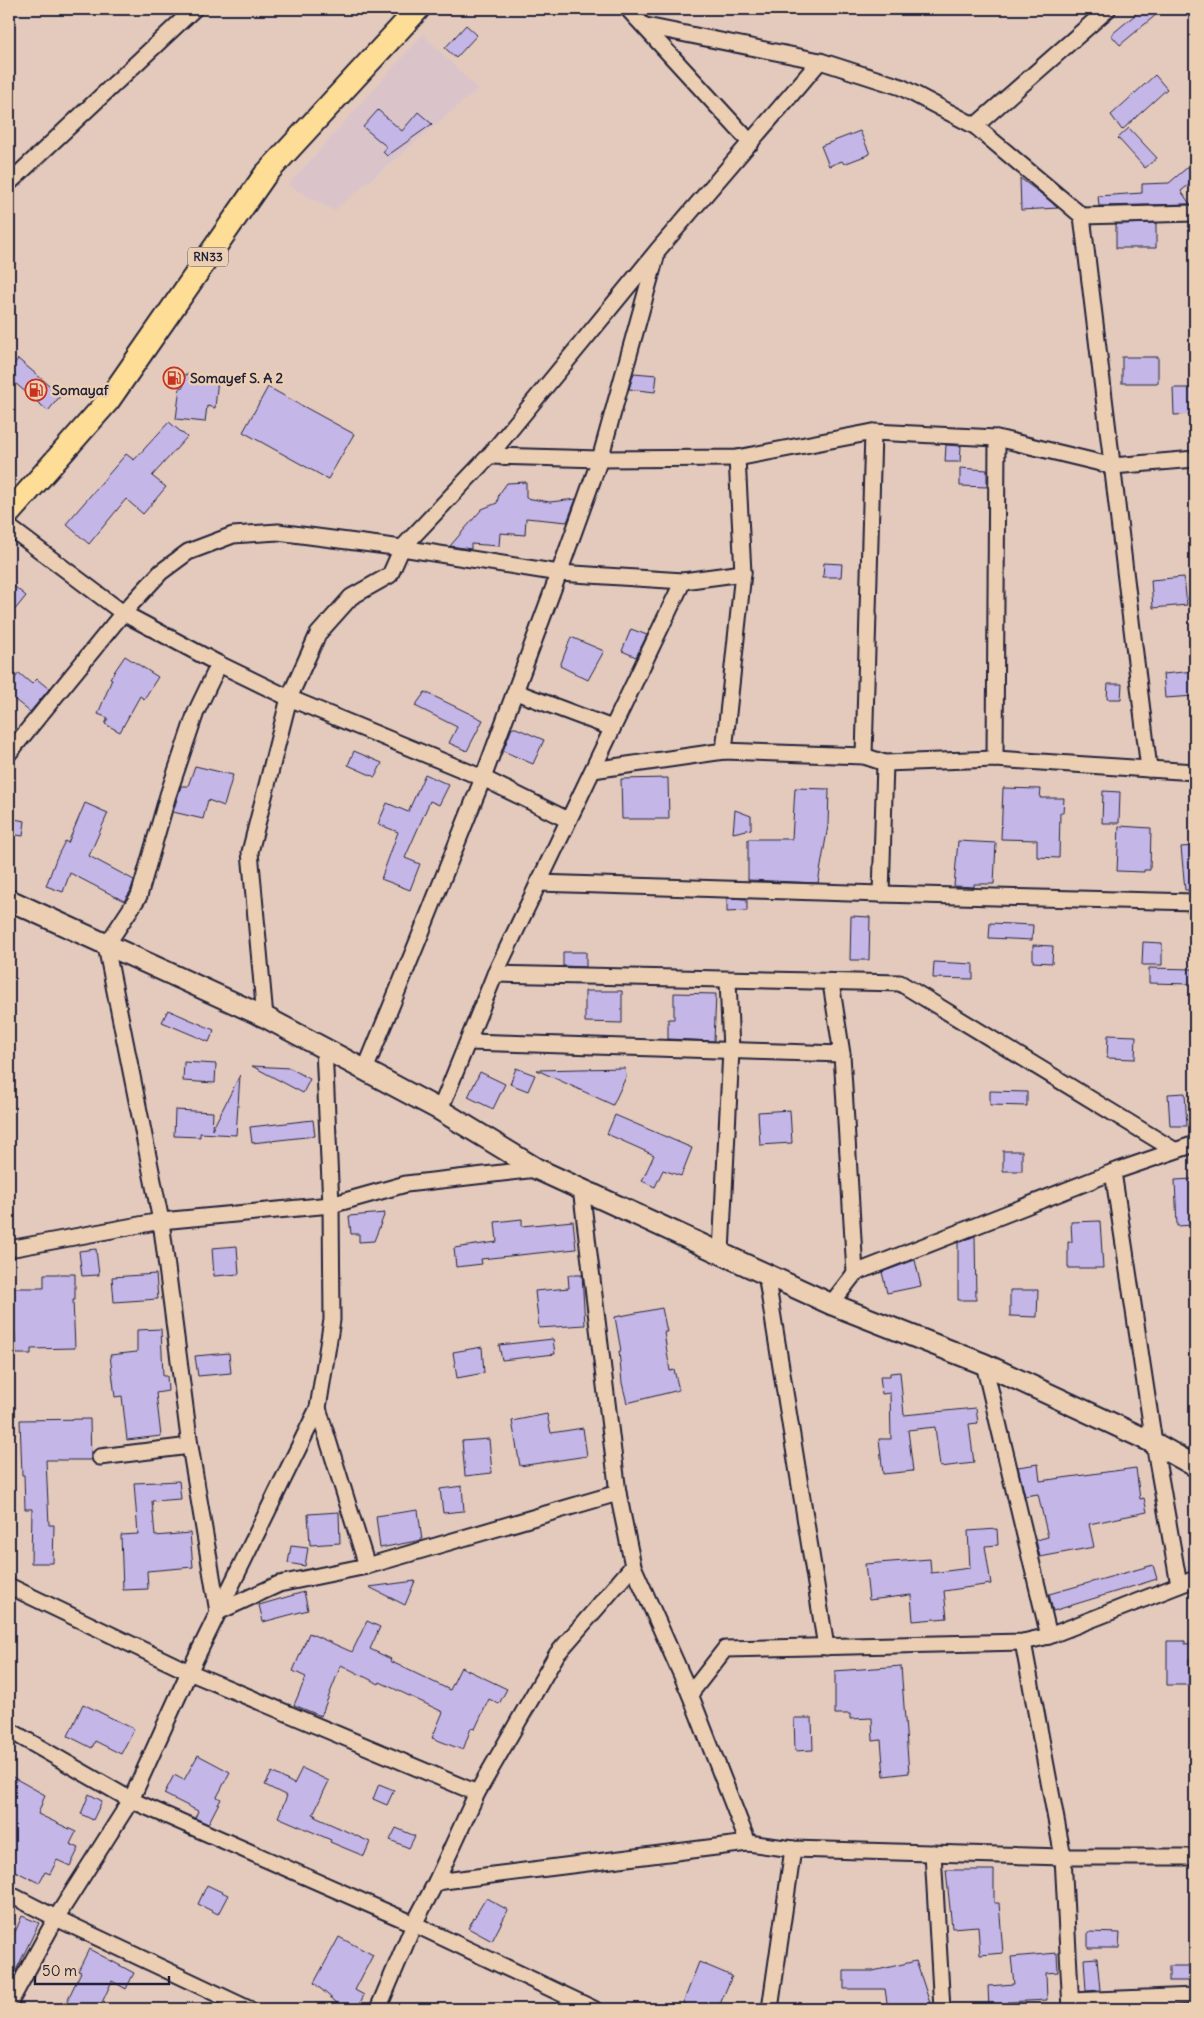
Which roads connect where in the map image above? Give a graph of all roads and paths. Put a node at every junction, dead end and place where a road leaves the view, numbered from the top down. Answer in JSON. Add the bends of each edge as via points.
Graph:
{"nodes":[{"id":1,"x":194,"y":9,"type":"edge"},
{"id":2,"x":418,"y":9,"type":"edge"},
{"id":3,"x":628,"y":9,"type":"edge"},
{"id":4,"x":1108,"y":9,"type":"edge"},
{"id":5,"x":646,"y":26,"type":"junction"},
{"id":6,"x":820,"y":61,"type":"junction"},
{"id":7,"x":975,"y":126,"type":"junction"},
{"id":8,"x":751,"y":142,"type":"junction"},
{"id":9,"x":9,"y":183,"type":"edge"},
{"id":10,"x":1195,"y":213,"type":"edge"},
{"id":11,"x":1082,"y":216,"type":"junction"},
{"id":12,"x":658,"y":251,"type":"junction"},
{"id":13,"x":873,"y":432,"type":"junction"},
{"id":14,"x":997,"y":438,"type":"junction"},
{"id":15,"x":489,"y":456,"type":"junction"},
{"id":16,"x":737,"y":458,"type":"junction"},
{"id":17,"x":600,"y":459,"type":"junction"},
{"id":18,"x":1195,"y":459,"type":"edge"},
{"id":19,"x":1113,"y":466,"type":"junction"},
{"id":20,"x":9,"y":513,"type":"edge"},
{"id":21,"x":9,"y":527,"type":"edge"},
{"id":22,"x":402,"y":548,"type":"junction"},
{"id":23,"x":743,"y":572,"type":"junction"},
{"id":24,"x":559,"y":573,"type":"junction"},
{"id":25,"x":683,"y":581,"type":"junction"},
{"id":26,"x":123,"y":612,"type":"junction"},
{"id":27,"x":220,"y":664,"type":"junction"},
{"id":28,"x":516,"y":692,"type":"junction"},
{"id":29,"x":289,"y":698,"type":"junction"},
{"id":30,"x":612,"y":728,"type":"junction"},
{"id":31,"x":724,"y":751,"type":"junction"},
{"id":32,"x":9,"y":753,"type":"edge"},
{"id":33,"x":864,"y":756,"type":"junction"},
{"id":34,"x":995,"y":759,"type":"junction"},
{"id":35,"x":885,"y":763,"type":"junction"},
{"id":36,"x":1149,"y":769,"type":"junction"},
{"id":37,"x":593,"y":770,"type":"junction"},
{"id":38,"x":1195,"y":772,"type":"edge"},
{"id":39,"x":483,"y":778,"type":"junction"},
{"id":40,"x":568,"y":820,"type":"junction"},
{"id":41,"x":538,"y":883,"type":"junction"},
{"id":42,"x":881,"y":894,"type":"junction"},
{"id":43,"x":9,"y":900,"type":"edge"},
{"id":44,"x":1195,"y":902,"type":"edge"},
{"id":45,"x":106,"y":946,"type":"junction"},
{"id":46,"x":494,"y":974,"type":"junction"},
{"id":47,"x":728,"y":980,"type":"junction"},
{"id":48,"x":831,"y":983,"type":"junction"},
{"id":49,"x":265,"y":1017,"type":"junction"},
{"id":50,"x":469,"y":1042,"type":"junction"},
{"id":51,"x":324,"y":1048,"type":"junction"},
{"id":52,"x":730,"y":1050,"type":"junction"},
{"id":53,"x":842,"y":1054,"type":"junction"},
{"id":54,"x":365,"y":1070,"type":"junction"},
{"id":55,"x":440,"y":1110,"type":"junction"},
{"id":56,"x":1195,"y":1144,"type":"edge"},
{"id":57,"x":1174,"y":1150,"type":"junction"},
{"id":58,"x":537,"y":1169,"type":"junction"},
{"id":59,"x":1113,"y":1172,"type":"junction"},
{"id":60,"x":581,"y":1188,"type":"junction"},
{"id":61,"x":331,"y":1205,"type":"junction"},
{"id":62,"x":161,"y":1221,"type":"junction"},
{"id":63,"x":9,"y":1250,"type":"edge"},
{"id":64,"x":721,"y":1253,"type":"junction"},
{"id":65,"x":856,"y":1273,"type":"junction"},
{"id":66,"x":766,"y":1274,"type":"junction"},
{"id":67,"x":831,"y":1304,"type":"junction"},
{"id":68,"x":984,"y":1364,"type":"junction"},
{"id":69,"x":318,"y":1408,"type":"junction"},
{"id":70,"x":1154,"y":1443,"type":"junction"},
{"id":71,"x":190,"y":1446,"type":"junction"},
{"id":72,"x":100,"y":1457,"type":"dead end"},
{"id":73,"x":1195,"y":1466,"type":"edge"},
{"id":74,"x":618,"y":1493,"type":"junction"},
{"id":75,"x":367,"y":1566,"type":"junction"},
{"id":76,"x":633,"y":1566,"type":"junction"},
{"id":77,"x":1195,"y":1579,"type":"edge"},
{"id":78,"x":1179,"y":1585,"type":"junction"},
{"id":79,"x":9,"y":1586,"type":"edge"},
{"id":80,"x":218,"y":1612,"type":"junction"},
{"id":81,"x":1049,"y":1636,"type":"junction"},
{"id":82,"x":1023,"y":1642,"type":"junction"},
{"id":83,"x":826,"y":1647,"type":"junction"},
{"id":84,"x":189,"y":1672,"type":"junction"},
{"id":85,"x":690,"y":1694,"type":"junction"},
{"id":86,"x":9,"y":1730,"type":"edge"},
{"id":87,"x":477,"y":1793,"type":"junction"},
{"id":88,"x":131,"y":1800,"type":"junction"},
{"id":89,"x":748,"y":1843,"type":"junction"},
{"id":90,"x":793,"y":1848,"type":"junction"},
{"id":91,"x":934,"y":1853,"type":"junction"},
{"id":92,"x":1063,"y":1856,"type":"junction"},
{"id":93,"x":1195,"y":1858,"type":"edge"},
{"id":94,"x":436,"y":1882,"type":"junction"},
{"id":95,"x":9,"y":1894,"type":"edge"},
{"id":96,"x":56,"y":1918,"type":"junction"},
{"id":97,"x":414,"y":1924,"type":"junction"},
{"id":98,"x":1195,"y":1996,"type":"edge"},
{"id":99,"x":9,"y":2004,"type":"edge"},
{"id":100,"x":1071,"y":2005,"type":"edge"},
{"id":101,"x":249,"y":2009,"type":"edge"},
{"id":102,"x":378,"y":2009,"type":"edge"},
{"id":103,"x":594,"y":2009,"type":"edge"},
{"id":104,"x":770,"y":2009,"type":"edge"},
{"id":105,"x":942,"y":2009,"type":"edge"}],
"edges":[{"from":1,"to":9,"type":"street"},
{"from":2,"to":20,"type":"main road","number":"RN33","via":[[265,175],[108,401]]},
{"from":3,"to":5,"type":"street"},
{"from":4,"to":7,"type":"street"},
{"from":5,"to":6,"type":"street"},
{"from":5,"to":8,"type":"street"},
{"from":6,"to":7,"type":"street","via":[[901,87]]},
{"from":6,"to":8,"type":"street"},
{"from":7,"to":11,"type":"street"},
{"from":8,"to":12,"type":"street"},
{"from":10,"to":11,"type":"street"},
{"from":11,"to":19,"type":"street"},
{"from":12,"to":15,"type":"street"},
{"from":12,"to":17,"type":"street"},
{"from":13,"to":14,"type":"street"},
{"from":13,"to":16,"type":"street"},
{"from":13,"to":33,"type":"street"},
{"from":14,"to":19,"type":"street"},
{"from":14,"to":34,"type":"street"},
{"from":15,"to":17,"type":"street"},
{"from":15,"to":22,"type":"street"},
{"from":16,"to":17,"type":"street"},
{"from":16,"to":23,"type":"street"},
{"from":17,"to":24,"type":"street"},
{"from":18,"to":19,"type":"street"},
{"from":19,"to":36,"type":"street"},
{"from":21,"to":26,"type":"street"},
{"from":22,"to":24,"type":"street"},
{"from":22,"to":26,"type":"street","via":[[278,532],[233,535],[188,552],[162,572]]},
{"from":22,"to":29,"type":"street","via":[[390,575],[351,598],[318,634]]},
{"from":23,"to":25,"type":"street"},
{"from":23,"to":31,"type":"street"},
{"from":24,"to":25,"type":"street"},
{"from":24,"to":28,"type":"street"},
{"from":25,"to":30,"type":"street"},
{"from":26,"to":27,"type":"street"},
{"from":26,"to":32,"type":"street"},
{"from":27,"to":29,"type":"street"},
{"from":27,"to":45,"type":"street","via":[[193,721],[139,896]]},
{"from":28,"to":30,"type":"street"},
{"from":28,"to":39,"type":"street"},
{"from":29,"to":39,"type":"street"},
{"from":29,"to":49,"type":"street","via":[[250,852]]},
{"from":30,"to":37,"type":"street"},
{"from":31,"to":33,"type":"street"},
{"from":31,"to":37,"type":"street"},
{"from":33,"to":35,"type":"street"},
{"from":34,"to":35,"type":"street"},
{"from":34,"to":36,"type":"street"},
{"from":35,"to":42,"type":"street"},
{"from":36,"to":38,"type":"street"},
{"from":37,"to":40,"type":"street"},
{"from":39,"to":40,"type":"street"},
{"from":39,"to":54,"type":"street"},
{"from":40,"to":41,"type":"street"},
{"from":41,"to":42,"type":"street"},
{"from":41,"to":46,"type":"street"},
{"from":42,"to":44,"type":"street"},
{"from":43,"to":45,"type":"street"},
{"from":45,"to":49,"type":"street"},
{"from":45,"to":62,"type":"street"},
{"from":46,"to":47,"type":"street"},
{"from":46,"to":50,"type":"street"},
{"from":47,"to":48,"type":"street"},
{"from":47,"to":52,"type":"street"},
{"from":48,"to":53,"type":"street"},
{"from":48,"to":57,"type":"street","via":[[900,983]]},
{"from":49,"to":51,"type":"street"},
{"from":50,"to":52,"type":"street"},
{"from":50,"to":55,"type":"street"},
{"from":51,"to":54,"type":"street"},
{"from":51,"to":61,"type":"street"},
{"from":52,"to":53,"type":"street"},
{"from":52,"to":64,"type":"street"},
{"from":53,"to":65,"type":"street"},
{"from":54,"to":55,"type":"street"},
{"from":55,"to":58,"type":"street"},
{"from":56,"to":57,"type":"street"},
{"from":57,"to":59,"type":"street"},
{"from":58,"to":60,"type":"street"},
{"from":58,"to":61,"type":"street","via":[[406,1184]]},
{"from":59,"to":65,"type":"street"},
{"from":59,"to":70,"type":"street"},
{"from":60,"to":64,"type":"street"},
{"from":60,"to":74,"type":"street"},
{"from":61,"to":62,"type":"street"},
{"from":61,"to":69,"type":"street","via":[[332,1320]]},
{"from":62,"to":63,"type":"street"},
{"from":62,"to":71,"type":"street"},
{"from":64,"to":66,"type":"street"},
{"from":65,"to":67,"type":"street"},
{"from":66,"to":67,"type":"street"},
{"from":66,"to":83,"type":"street"},
{"from":67,"to":68,"type":"street"},
{"from":68,"to":70,"type":"street"},
{"from":68,"to":81,"type":"street"},
{"from":69,"to":75,"type":"street"},
{"from":69,"to":80,"type":"street"},
{"from":70,"to":73,"type":"street"},
{"from":70,"to":78,"type":"street"},
{"from":71,"to":72,"type":"street"},
{"from":71,"to":80,"type":"street"},
{"from":74,"to":75,"type":"street"},
{"from":74,"to":76,"type":"street"},
{"from":75,"to":80,"type":"street","via":[[280,1584]]},
{"from":76,"to":85,"type":"street"},
{"from":76,"to":87,"type":"street","via":[[557,1654]]},
{"from":77,"to":78,"type":"street"},
{"from":78,"to":81,"type":"street"},
{"from":79,"to":84,"type":"street"},
{"from":80,"to":84,"type":"street"},
{"from":81,"to":82,"type":"street"},
{"from":82,"to":83,"type":"street"},
{"from":82,"to":92,"type":"street"},
{"from":83,"to":85,"type":"street","via":[[725,1650]]},
{"from":84,"to":87,"type":"street"},
{"from":84,"to":88,"type":"street"},
{"from":85,"to":89,"type":"street"},
{"from":86,"to":88,"type":"street"},
{"from":87,"to":94,"type":"street"},
{"from":88,"to":96,"type":"street"},
{"from":88,"to":97,"type":"street"},
{"from":89,"to":90,"type":"street"},
{"from":89,"to":94,"type":"street"},
{"from":90,"to":91,"type":"street"},
{"from":90,"to":104,"type":"street"},
{"from":91,"to":92,"type":"street"},
{"from":91,"to":105,"type":"street"},
{"from":92,"to":93,"type":"street"},
{"from":92,"to":100,"type":"street"},
{"from":94,"to":97,"type":"street"},
{"from":95,"to":96,"type":"street"},
{"from":96,"to":99,"type":"street"},
{"from":96,"to":101,"type":"street"},
{"from":97,"to":102,"type":"street"},
{"from":97,"to":103,"type":"street"},
{"from":98,"to":100,"type":"street"}]}
